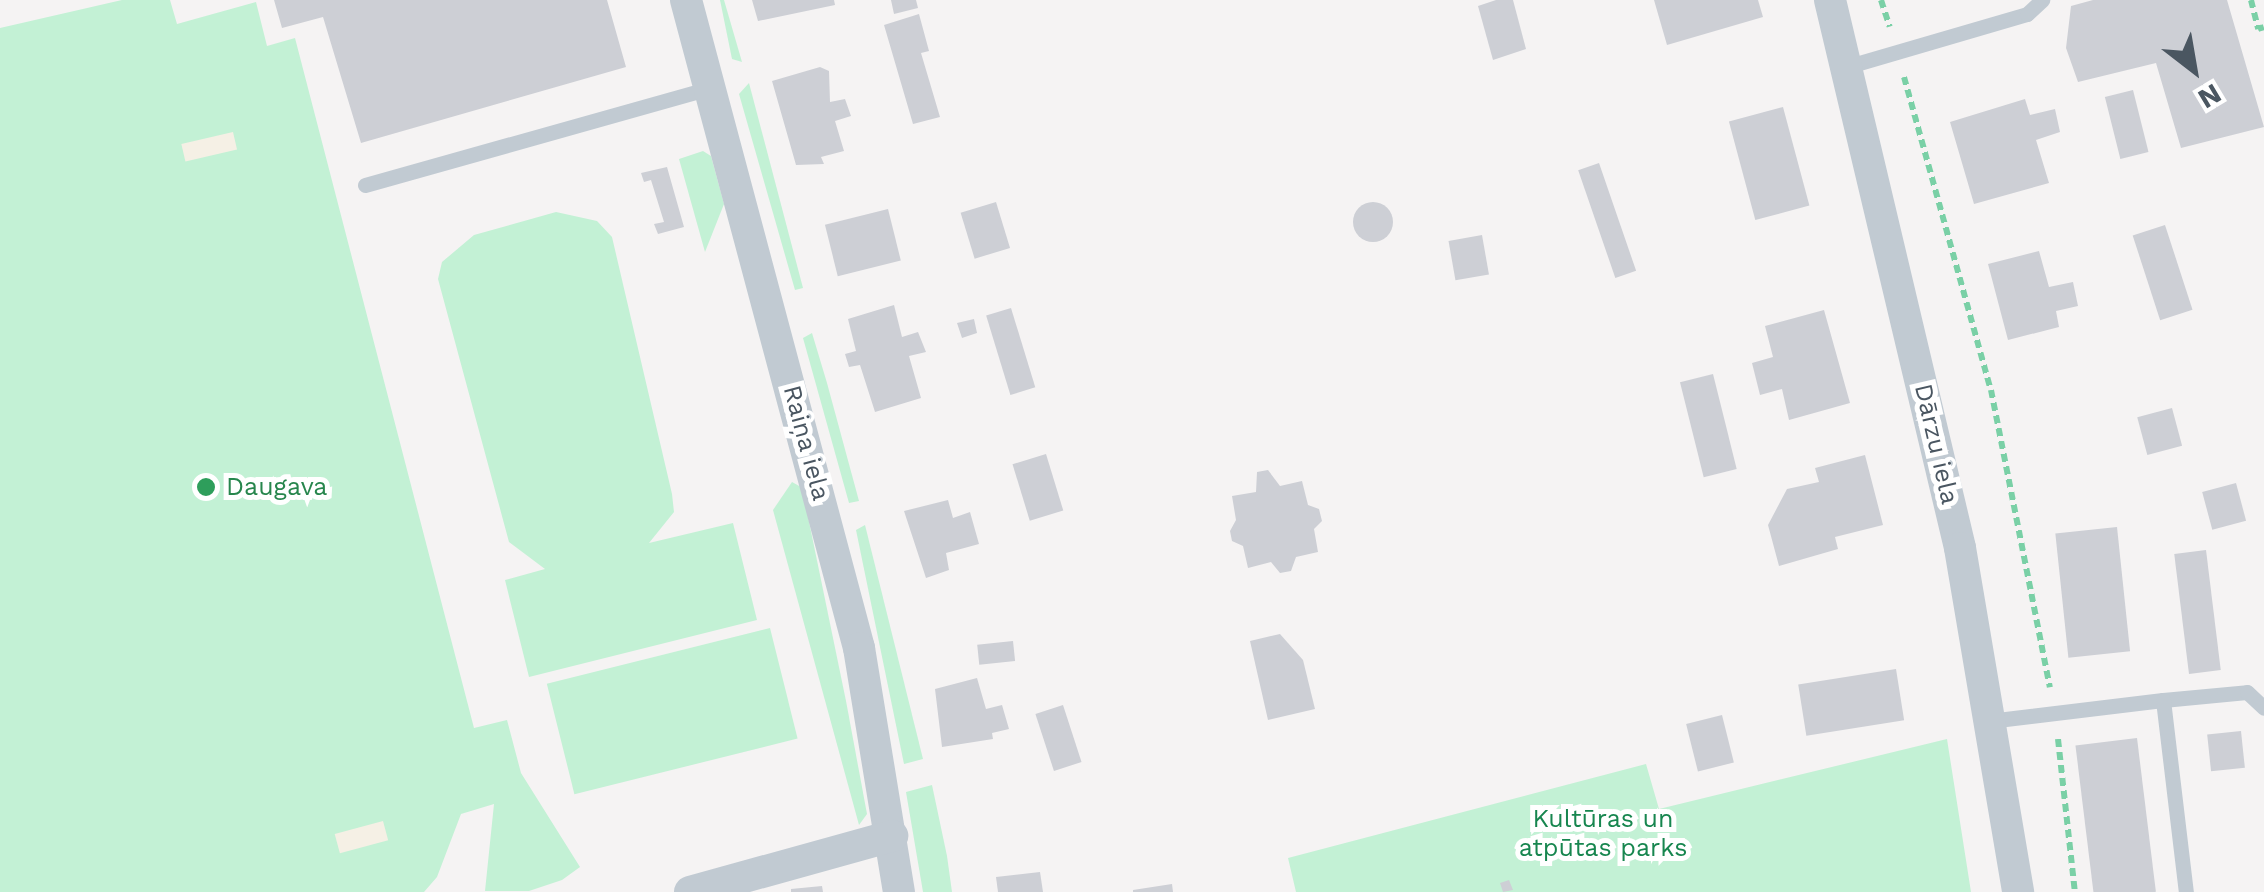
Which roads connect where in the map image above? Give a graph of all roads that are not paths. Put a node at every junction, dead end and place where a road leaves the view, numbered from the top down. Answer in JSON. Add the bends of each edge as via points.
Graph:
{"nodes":[{"id":1,"x":686,"y":0,"type":"edge"},
{"id":2,"x":1830,"y":0,"type":"edge"},
{"id":3,"x":2042,"y":0,"type":"edge"},
{"id":4,"x":1849,"y":66,"type":"junction"},
{"id":5,"x":710,"y":88,"type":"junction"},
{"id":6,"x":364,"y":185,"type":"dead end"},
{"id":7,"x":2164,"y":700,"type":"junction"},
{"id":8,"x":2264,"y":708,"type":"edge"},
{"id":9,"x":1989,"y":721,"type":"junction"},
{"id":10,"x":892,"y":836,"type":"junction"},
{"id":11,"x":690,"y":892,"type":"edge"},
{"id":12,"x":899,"y":892,"type":"edge"},
{"id":13,"x":2018,"y":892,"type":"edge"},
{"id":14,"x":2186,"y":892,"type":"edge"}],
"edges":[{"from":1,"to":5,"type":"street","name":"Raiņa iela"},
{"from":2,"to":4,"type":"street","name":"Dārzu iela"},
{"from":3,"to":4,"type":"lane","via":[[2026,14]]},
{"from":4,"to":9,"type":"street","name":"Dārzu iela","via":[[1960,548]]},
{"from":5,"to":6,"type":"lane"},
{"from":5,"to":10,"type":"street","name":"Raiņa iela","via":[[859,648]]},
{"from":7,"to":8,"type":"lane","via":[[2247,692]]},
{"from":7,"to":9,"type":"lane"},
{"from":7,"to":14,"type":"lane"},
{"from":9,"to":13,"type":"street","name":"Dārzu iela"},
{"from":10,"to":11,"type":"street"},
{"from":10,"to":12,"type":"street","name":"Raiņa iela"}]}
